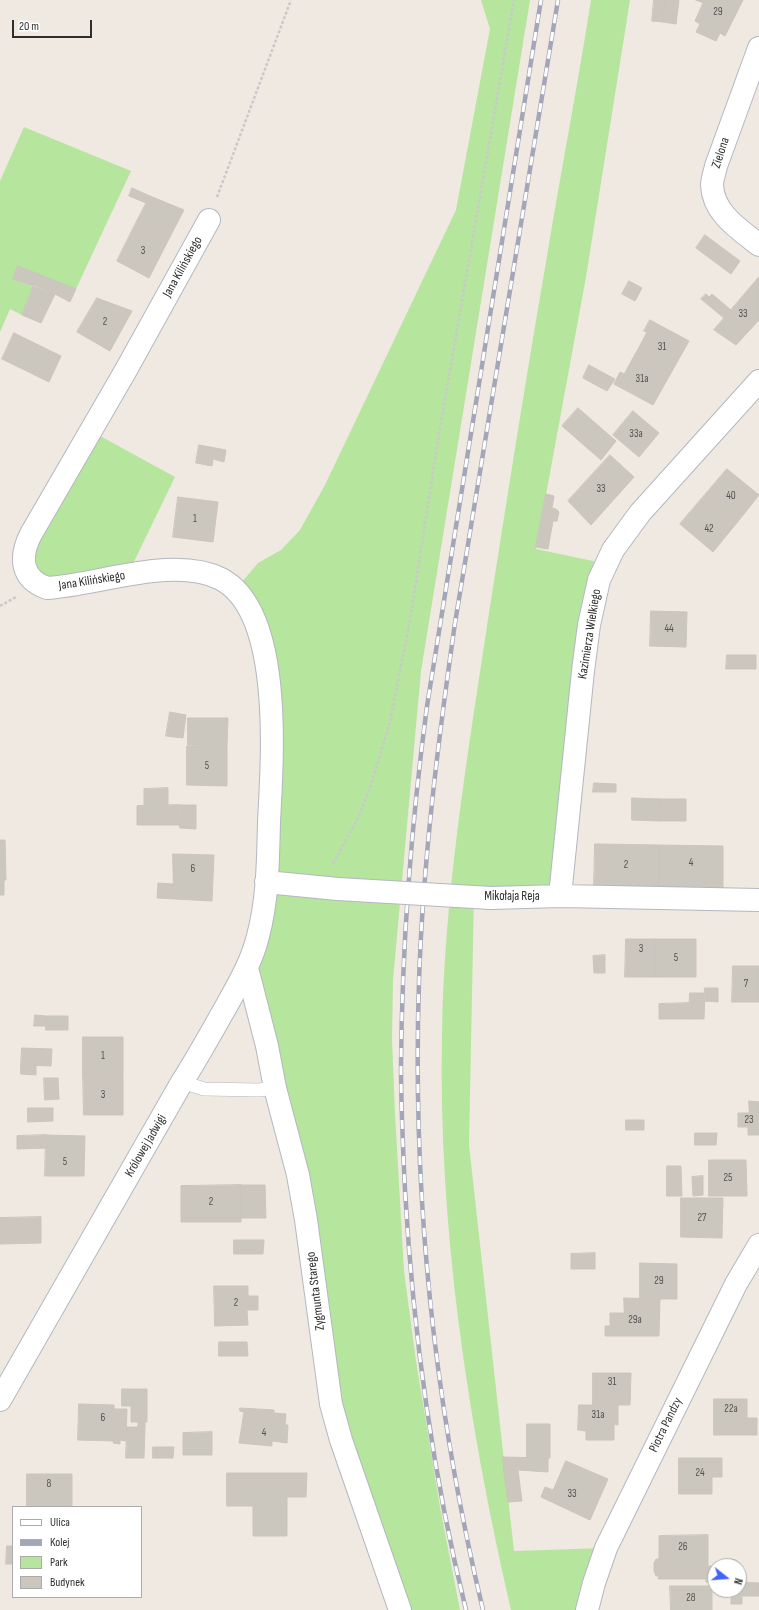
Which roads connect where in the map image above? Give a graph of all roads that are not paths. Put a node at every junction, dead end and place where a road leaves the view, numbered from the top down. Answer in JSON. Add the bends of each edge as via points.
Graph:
{"nodes":[{"id":1,"x":759,"y":48,"type":"edge"},
{"id":2,"x":209,"y":220,"type":"road end"},
{"id":3,"x":759,"y":245,"type":"edge"},
{"id":4,"x":759,"y":381,"type":"edge"},
{"id":5,"x":266,"y":882,"type":"junction"},
{"id":6,"x":560,"y":896,"type":"junction"},
{"id":7,"x":759,"y":900,"type":"edge"},
{"id":8,"x":247,"y":968,"type":"junction"},
{"id":9,"x":182,"y":1082,"type":"junction"},
{"id":10,"x":275,"y":1088,"type":"junction"},
{"id":11,"x":759,"y":1245,"type":"edge"},
{"id":12,"x":0,"y":1400,"type":"edge"},
{"id":13,"x":400,"y":1610,"type":"edge"},
{"id":14,"x":587,"y":1610,"type":"edge"}],
"edges":[{"from":1,"to":3,"type":"street","name":"Zielona","via":[[716,166],[712,185],[716,203],[730,222]]},
{"from":2,"to":5,"type":"street","name":"Jana Kilińskiego","via":[[29,538],[24,564],[28,576],[37,585],[47,588],[169,570],[210,575],[222,580],[237,592],[257,624],[266,661],[271,701],[273,741]]},
{"from":4,"to":6,"type":"street","name":"Kazimierza Wielkiego","via":[[640,513],[613,550],[599,580],[589,625],[583,671]]},
{"from":5,"to":6,"type":"street","name":"Mikołaja Reja","bridge":true,"via":[[491,898]]},
{"from":5,"to":8,"type":"street","name":"Królowej Jadwigi","via":[[258,937]]},
{"from":6,"to":7,"type":"street","name":"Mikołaja Reja"},
{"from":8,"to":9,"type":"street","name":"Królowej Jadwigi"},
{"from":8,"to":10,"type":"street","name":"Zygmunta Starego","via":[[268,1046]]},
{"from":9,"to":10,"type":"lane","via":[[204,1089]]},
{"from":9,"to":12,"type":"street","name":"Królowej Jadwigi"},
{"from":10,"to":13,"type":"street","name":"Zygmunta Starego","via":[[298,1176],[306,1220],[331,1404]]},
{"from":11,"to":14,"type":"street","name":"Piotra Pandzy","via":[[736,1284],[606,1548]]}]}
